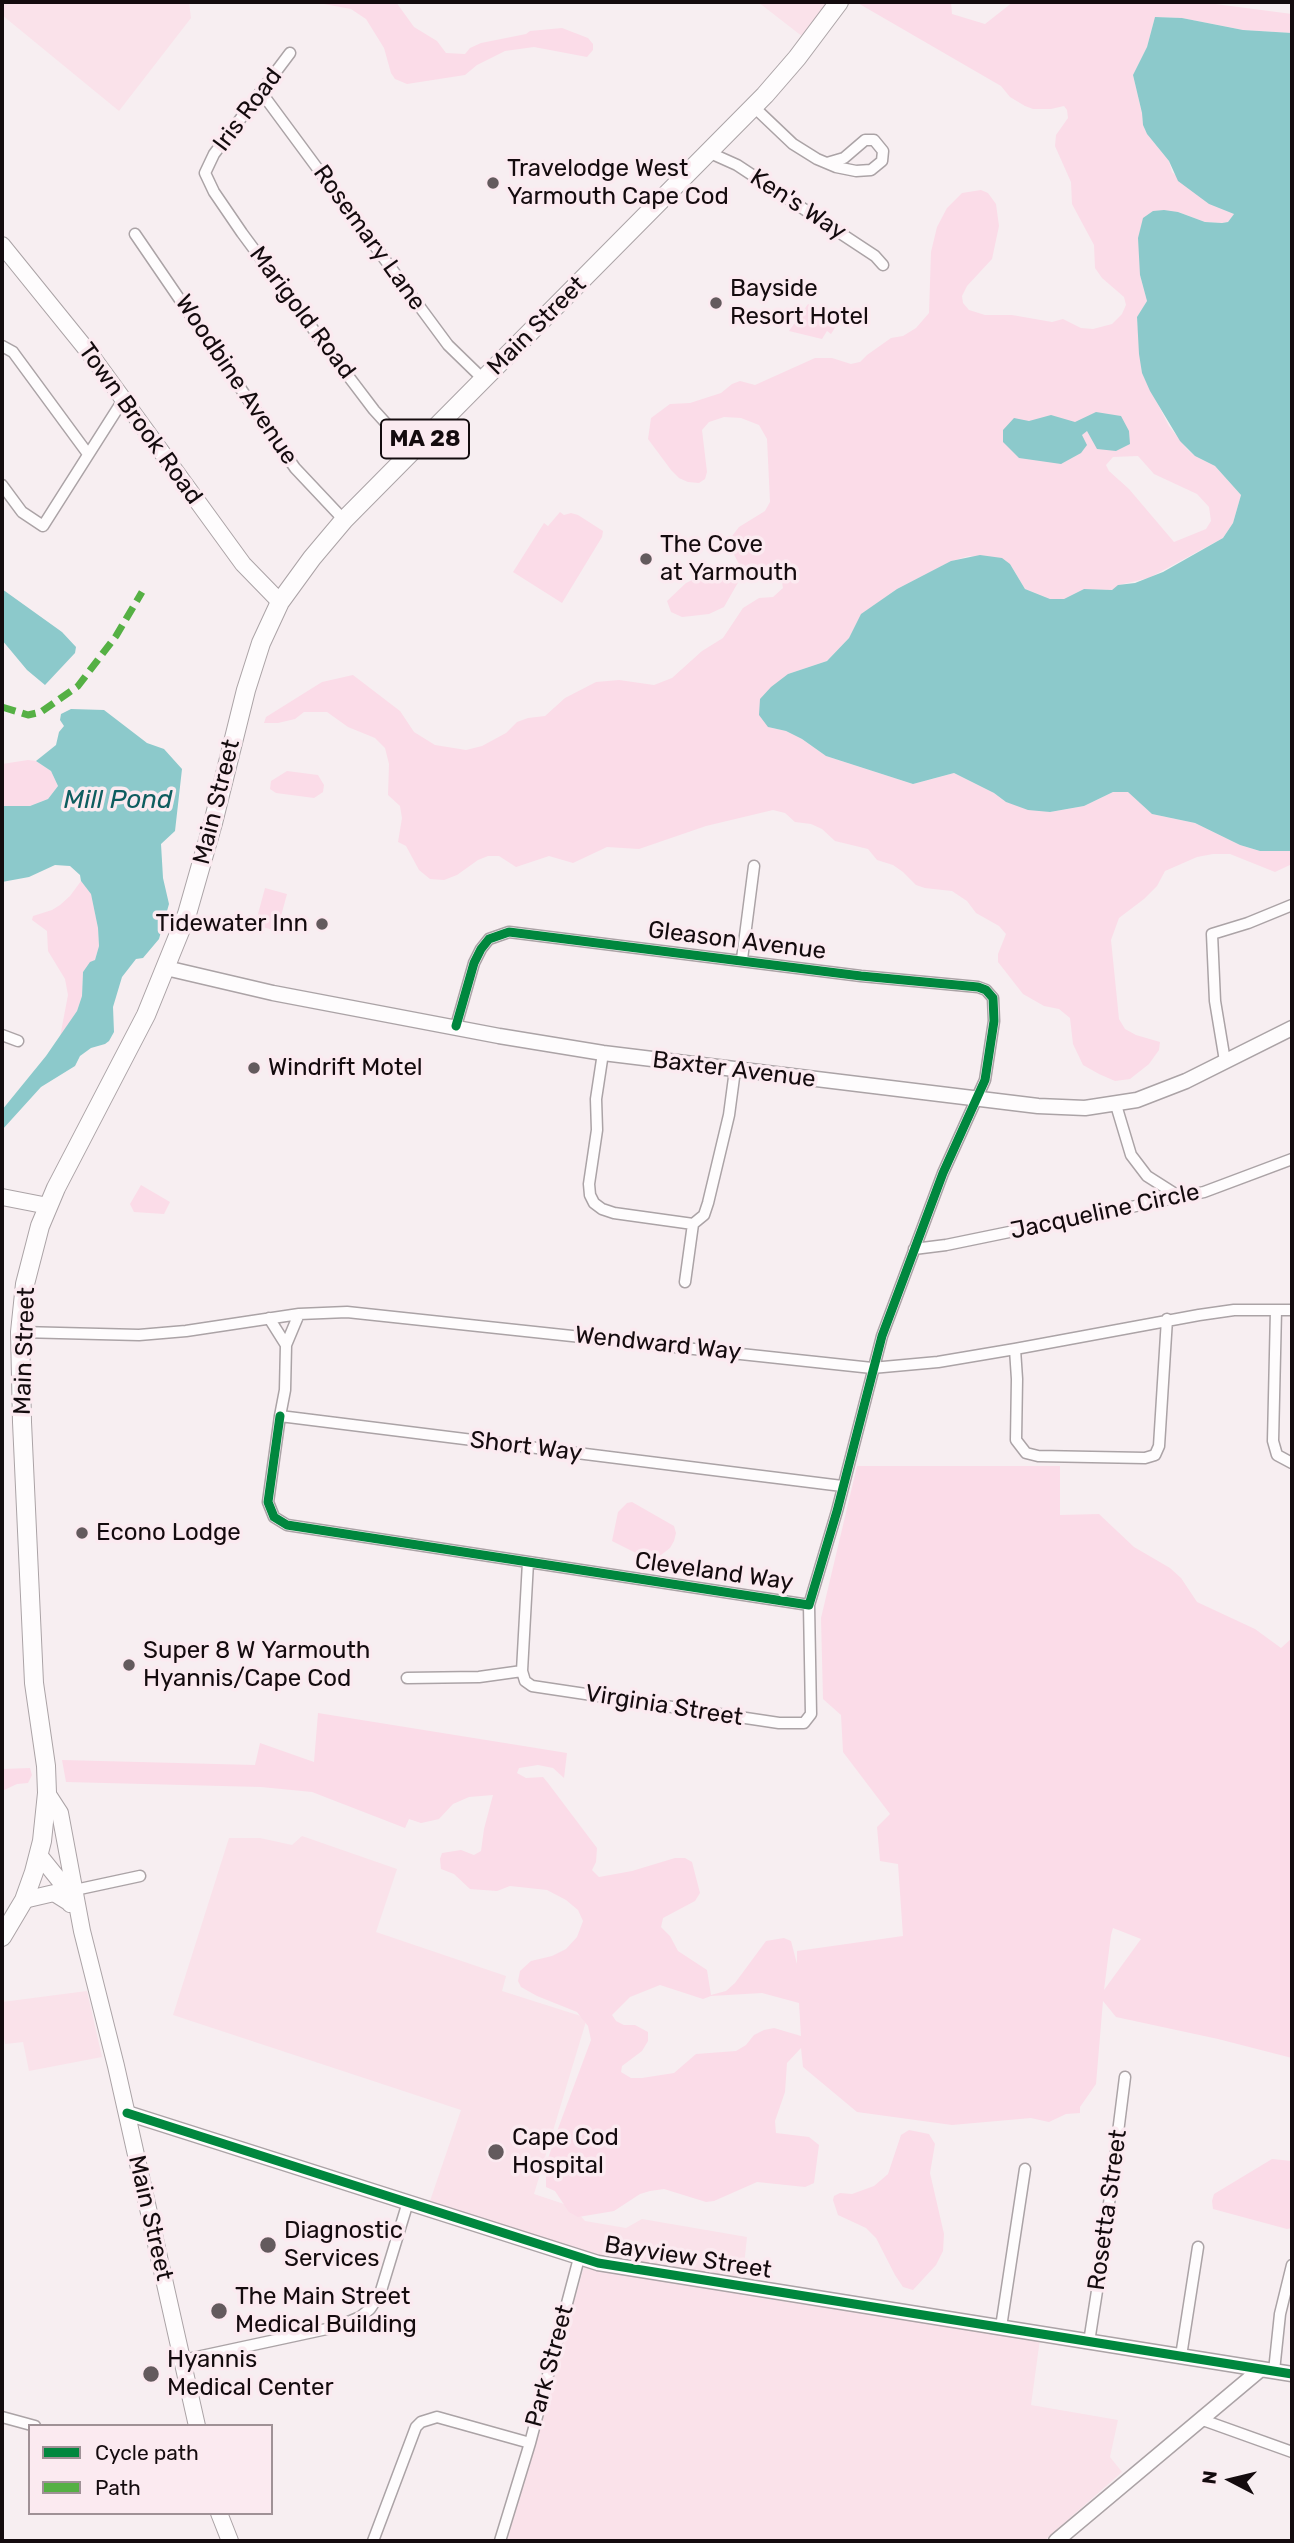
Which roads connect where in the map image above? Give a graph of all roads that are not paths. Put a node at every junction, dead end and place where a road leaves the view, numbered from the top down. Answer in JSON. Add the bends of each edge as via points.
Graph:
{"nodes":[{"id":1,"x":839,"y":2,"type":"edge"},
{"id":2,"x":290,"y":53,"type":"dead end"},
{"id":3,"x":261,"y":92,"type":"junction"},
{"id":4,"x":752,"y":106,"type":"junction"},
{"id":5,"x":708,"y":152,"type":"junction"},
{"id":6,"x":828,"y":163,"type":"junction"},
{"id":7,"x":206,"y":167,"type":"joint"},
{"id":8,"x":135,"y":234,"type":"dead end"},
{"id":9,"x":2,"y":245,"type":"edge"},
{"id":10,"x":883,"y":265,"type":"dead end"},
{"id":11,"x":2,"y":346,"type":"edge"},
{"id":12,"x":483,"y":379,"type":"junction"},
{"id":13,"x":123,"y":400,"type":"junction"},
{"id":14,"x":412,"y":452,"type":"junction"},
{"id":15,"x":88,"y":454,"type":"junction"},
{"id":16,"x":2,"y":485,"type":"edge"},
{"id":17,"x":344,"y":520,"type":"junction"},
{"id":18,"x":280,"y":602,"type":"junction"},
{"id":19,"x":754,"y":866,"type":"dead end"},
{"id":20,"x":1292,"y":905,"type":"edge"},
{"id":21,"x":742,"y":959,"type":"junction"},
{"id":22,"x":166,"y":968,"type":"junction"},
{"id":23,"x":978,"y":986,"type":"joint"},
{"id":24,"x":456,"y":1026,"type":"junction"},
{"id":25,"x":1292,"y":1028,"type":"edge"},
{"id":26,"x":2,"y":1035,"type":"edge"},
{"id":27,"x":18,"y":1041,"type":"dead end"},
{"id":28,"x":603,"y":1053,"type":"junction"},
{"id":29,"x":1225,"y":1061,"type":"junction"},
{"id":30,"x":735,"y":1070,"type":"junction"},
{"id":31,"x":975,"y":1100,"type":"junction"},
{"id":32,"x":1116,"y":1105,"type":"junction"},
{"id":33,"x":1292,"y":1159,"type":"edge"},
{"id":34,"x":2,"y":1197,"type":"edge"},
{"id":35,"x":1180,"y":1197,"type":"junction"},
{"id":36,"x":48,"y":1206,"type":"junction"},
{"id":37,"x":693,"y":1224,"type":"junction"},
{"id":38,"x":914,"y":1249,"type":"junction"},
{"id":39,"x":685,"y":1282,"type":"dead end"},
{"id":40,"x":1276,"y":1310,"type":"junction"},
{"id":41,"x":1292,"y":1310,"type":"edge"},
{"id":42,"x":299,"y":1314,"type":"junction"},
{"id":43,"x":269,"y":1318,"type":"junction"},
{"id":44,"x":1167,"y":1319,"type":"junction"},
{"id":45,"x":20,"y":1332,"type":"junction"},
{"id":46,"x":286,"y":1345,"type":"junction"},
{"id":47,"x":1015,"y":1349,"type":"junction"},
{"id":48,"x":872,"y":1368,"type":"junction"},
{"id":49,"x":280,"y":1416,"type":"junction"},
{"id":50,"x":1292,"y":1463,"type":"edge"},
{"id":51,"x":842,"y":1486,"type":"junction"},
{"id":52,"x":528,"y":1562,"type":"junction"},
{"id":53,"x":809,"y":1605,"type":"junction"},
{"id":54,"x":522,"y":1671,"type":"junction"},
{"id":55,"x":407,"y":1678,"type":"dead end"},
{"id":56,"x":47,"y":1793,"type":"junction"},
{"id":57,"x":39,"y":1855,"type":"junction"},
{"id":58,"x":140,"y":1876,"type":"dead end"},
{"id":59,"x":73,"y":1896,"type":"junction"},
{"id":60,"x":24,"y":1900,"type":"junction"},
{"id":61,"x":2,"y":1937,"type":"edge"},
{"id":62,"x":1125,"y":2077,"type":"dead end"},
{"id":63,"x":127,"y":2113,"type":"junction"},
{"id":64,"x":1025,"y":2169,"type":"dead end"},
{"id":65,"x":408,"y":2202,"type":"junction"},
{"id":66,"x":1198,"y":2247,"type":"dead end"},
{"id":67,"x":579,"y":2258,"type":"junction"},
{"id":68,"x":1292,"y":2265,"type":"edge"},
{"id":69,"x":1001,"y":2327,"type":"junction"},
{"id":70,"x":1089,"y":2342,"type":"junction"},
{"id":71,"x":1181,"y":2356,"type":"junction"},
{"id":72,"x":183,"y":2360,"type":"junction"},
{"id":73,"x":1267,"y":2370,"type":"junction"},
{"id":74,"x":1292,"y":2374,"type":"edge"},
{"id":75,"x":2,"y":2417,"type":"edge"},
{"id":76,"x":1200,"y":2419,"type":"junction"},
{"id":77,"x":28,"y":2424,"type":"edge"},
{"id":78,"x":197,"y":2424,"type":"edge"},
{"id":79,"x":530,"y":2443,"type":"junction"},
{"id":80,"x":1292,"y":2452,"type":"edge"},
{"id":81,"x":220,"y":2515,"type":"edge"},
{"id":82,"x":230,"y":2541,"type":"edge"},
{"id":83,"x":373,"y":2541,"type":"edge"},
{"id":84,"x":500,"y":2541,"type":"edge"},
{"id":85,"x":1056,"y":2541,"type":"edge"}],
"edges":[{"from":1,"to":4,"type":"main road","name":"Main Street","number":"MA 28","via":[[797,58]]},
{"from":2,"to":3,"type":"street","name":"Iris Road"},
{"from":3,"to":7,"type":"street","name":"Iris Road"},
{"from":3,"to":12,"type":"street","name":"Rosemary Lane","via":[[448,345]]},
{"from":4,"to":5,"type":"main road","name":"Main Street","number":"MA 28"},
{"from":4,"to":6,"type":"street","via":[[793,144]]},
{"from":5,"to":10,"type":"street","name":"Ken's Way","via":[[737,166]]},
{"from":5,"to":12,"type":"main road","name":"Main Street","number":"MA 28"},
{"from":6,"to":6,"type":"street","via":[[846,170],[871,170],[882,161],[883,151],[874,140],[865,140],[844,158]]},
{"from":7,"to":14,"type":"street","name":"Marigold Road","via":[[207,180],[242,233],[374,410]]},
{"from":8,"to":17,"type":"street","name":"Woodbine Avenue","via":[[295,468]]},
{"from":9,"to":13,"type":"main road","name":"Town Brook Road"},
{"from":11,"to":15,"type":"street","via":[[13,352]]},
{"from":12,"to":14,"type":"main road","name":"Main Street","number":"MA 28"},
{"from":13,"to":15,"type":"street"},
{"from":13,"to":18,"type":"main road","name":"Town Brook Road","via":[[243,564]]},
{"from":14,"to":17,"type":"main road","name":"Main Street","number":"MA 28"},
{"from":15,"to":16,"type":"street","via":[[43,526],[22,512]]},
{"from":17,"to":18,"type":"main road","name":"Main Street","number":"MA 28"},
{"from":18,"to":22,"type":"main road","name":"Main Street","number":"MA 28","via":[[252,669],[200,870]]},
{"from":19,"to":21,"type":"street"},
{"from":20,"to":29,"type":"street","via":[[1212,934],[1215,1001]]},
{"from":21,"to":23,"type":"street","name":"Gleason Avenue","via":[[849,975]]},
{"from":21,"to":24,"type":"street","name":"Gleason Avenue","via":[[509,932],[492,937],[481,949]]},
{"from":22,"to":24,"type":"street","name":"Baxter Avenue","via":[[273,993]]},
{"from":22,"to":36,"type":"main road","name":"Main Street","number":"MA 28"},
{"from":23,"to":31,"type":"street","name":"Cleveland Way","via":[[993,998],[995,1006],[985,1080]]},
{"from":24,"to":28,"type":"street","name":"Baxter Avenue"},
{"from":25,"to":29,"type":"street","name":"Baxter Avenue"},
{"from":26,"to":27,"type":"street"},
{"from":28,"to":30,"type":"street","name":"Baxter Avenue"},
{"from":28,"to":37,"type":"street","via":[[589,1184],[594,1203],[614,1213]]},
{"from":29,"to":32,"type":"street","name":"Baxter Avenue","via":[[1157,1093]]},
{"from":30,"to":31,"type":"street","name":"Baxter Avenue"},
{"from":30,"to":37,"type":"street","via":[[708,1203]]},
{"from":31,"to":32,"type":"street","name":"Baxter Avenue","via":[[1059,1107]]},
{"from":31,"to":38,"type":"street","name":"Cleveland Way"},
{"from":32,"to":35,"type":"street","via":[[1131,1155],[1147,1176]]},
{"from":33,"to":35,"type":"street","name":"Jacqueline Circle"},
{"from":34,"to":36,"type":"main road"},
{"from":35,"to":38,"type":"street","name":"Jacqueline Circle"},
{"from":36,"to":45,"type":"main road","name":"Main Street","number":"MA 28","via":[[32,1252]]},
{"from":37,"to":39,"type":"street"},
{"from":38,"to":48,"type":"street","name":"Cleveland Way"},
{"from":40,"to":41,"type":"street","name":"Wendward Way"},
{"from":40,"to":44,"type":"street","name":"Wendward Way"},
{"from":40,"to":50,"type":"street","via":[[1273,1441],[1277,1455]]},
{"from":42,"to":43,"type":"street","name":"Wendward Way"},
{"from":42,"to":46,"type":"street"},
{"from":42,"to":48,"type":"street","name":"Wendward Way","via":[[402,1317]]},
{"from":43,"to":45,"type":"street","name":"Wendward Way","via":[[139,1335]]},
{"from":43,"to":46,"type":"street"},
{"from":44,"to":47,"type":"street","name":"Wendward Way"},
{"from":44,"to":47,"type":"street","via":[[1159,1446],[1155,1455],[1144,1458],[1026,1453],[1016,1440]]},
{"from":45,"to":56,"type":"main road","name":"Main Street","number":"MA 28","via":[[34,1683]]},
{"from":46,"to":49,"type":"street"},
{"from":47,"to":48,"type":"street","name":"Wendward Way"},
{"from":48,"to":51,"type":"street","name":"Cleveland Way"},
{"from":49,"to":51,"type":"street","name":"Short Way"},
{"from":49,"to":52,"type":"street","name":"Cleveland Way","via":[[268,1502],[278,1522]]},
{"from":51,"to":53,"type":"street","name":"Cleveland Way"},
{"from":52,"to":53,"type":"street","name":"Cleveland Way"},
{"from":52,"to":54,"type":"street"},
{"from":53,"to":54,"type":"street","name":"Virginia Street","via":[[812,1703],[804,1723],[533,1686]]},
{"from":54,"to":55,"type":"street"},
{"from":56,"to":57,"type":"main road","name":"Main Street","number":"MA 28"},
{"from":56,"to":59,"type":"main road","name":"Main Street","via":[[60,1813]]},
{"from":57,"to":59,"type":"main road","name":"Main Street"},
{"from":57,"to":60,"type":"main road","number":"MA 28"},
{"from":58,"to":59,"type":"street"},
{"from":59,"to":60,"type":"main road","via":[[54,1893]]},
{"from":59,"to":63,"type":"main road","name":"Main Street"},
{"from":60,"to":61,"type":"main road","number":"MA 28"},
{"from":62,"to":70,"type":"street","name":"Rosetta Street"},
{"from":63,"to":65,"type":"street","name":"Bayview Street"},
{"from":63,"to":72,"type":"main road","name":"Main Street"},
{"from":64,"to":69,"type":"street"},
{"from":65,"to":67,"type":"street","name":"Bayview Street"},
{"from":65,"to":72,"type":"street","via":[[380,2294],[359,2317],[336,2327]]},
{"from":66,"to":71,"type":"street"},
{"from":67,"to":69,"type":"street","name":"Bayview Street"},
{"from":67,"to":79,"type":"street","name":"Park Street"},
{"from":68,"to":73,"type":"street"},
{"from":69,"to":70,"type":"street","name":"Bayview Street"},
{"from":70,"to":71,"type":"street","name":"Bayview Street"},
{"from":71,"to":73,"type":"street","name":"Bayview Street"},
{"from":72,"to":78,"type":"main road","name":"Main Street"},
{"from":73,"to":74,"type":"street","name":"Bayview Street"},
{"from":73,"to":76,"type":"street"},
{"from":75,"to":77,"type":"street"},
{"from":76,"to":80,"type":"street"},
{"from":76,"to":85,"type":"street"},
{"from":79,"to":83,"type":"street","name":"Park Street","via":[[437,2417],[421,2422]]},
{"from":79,"to":84,"type":"street"},
{"from":81,"to":82,"type":"main road"}]}
